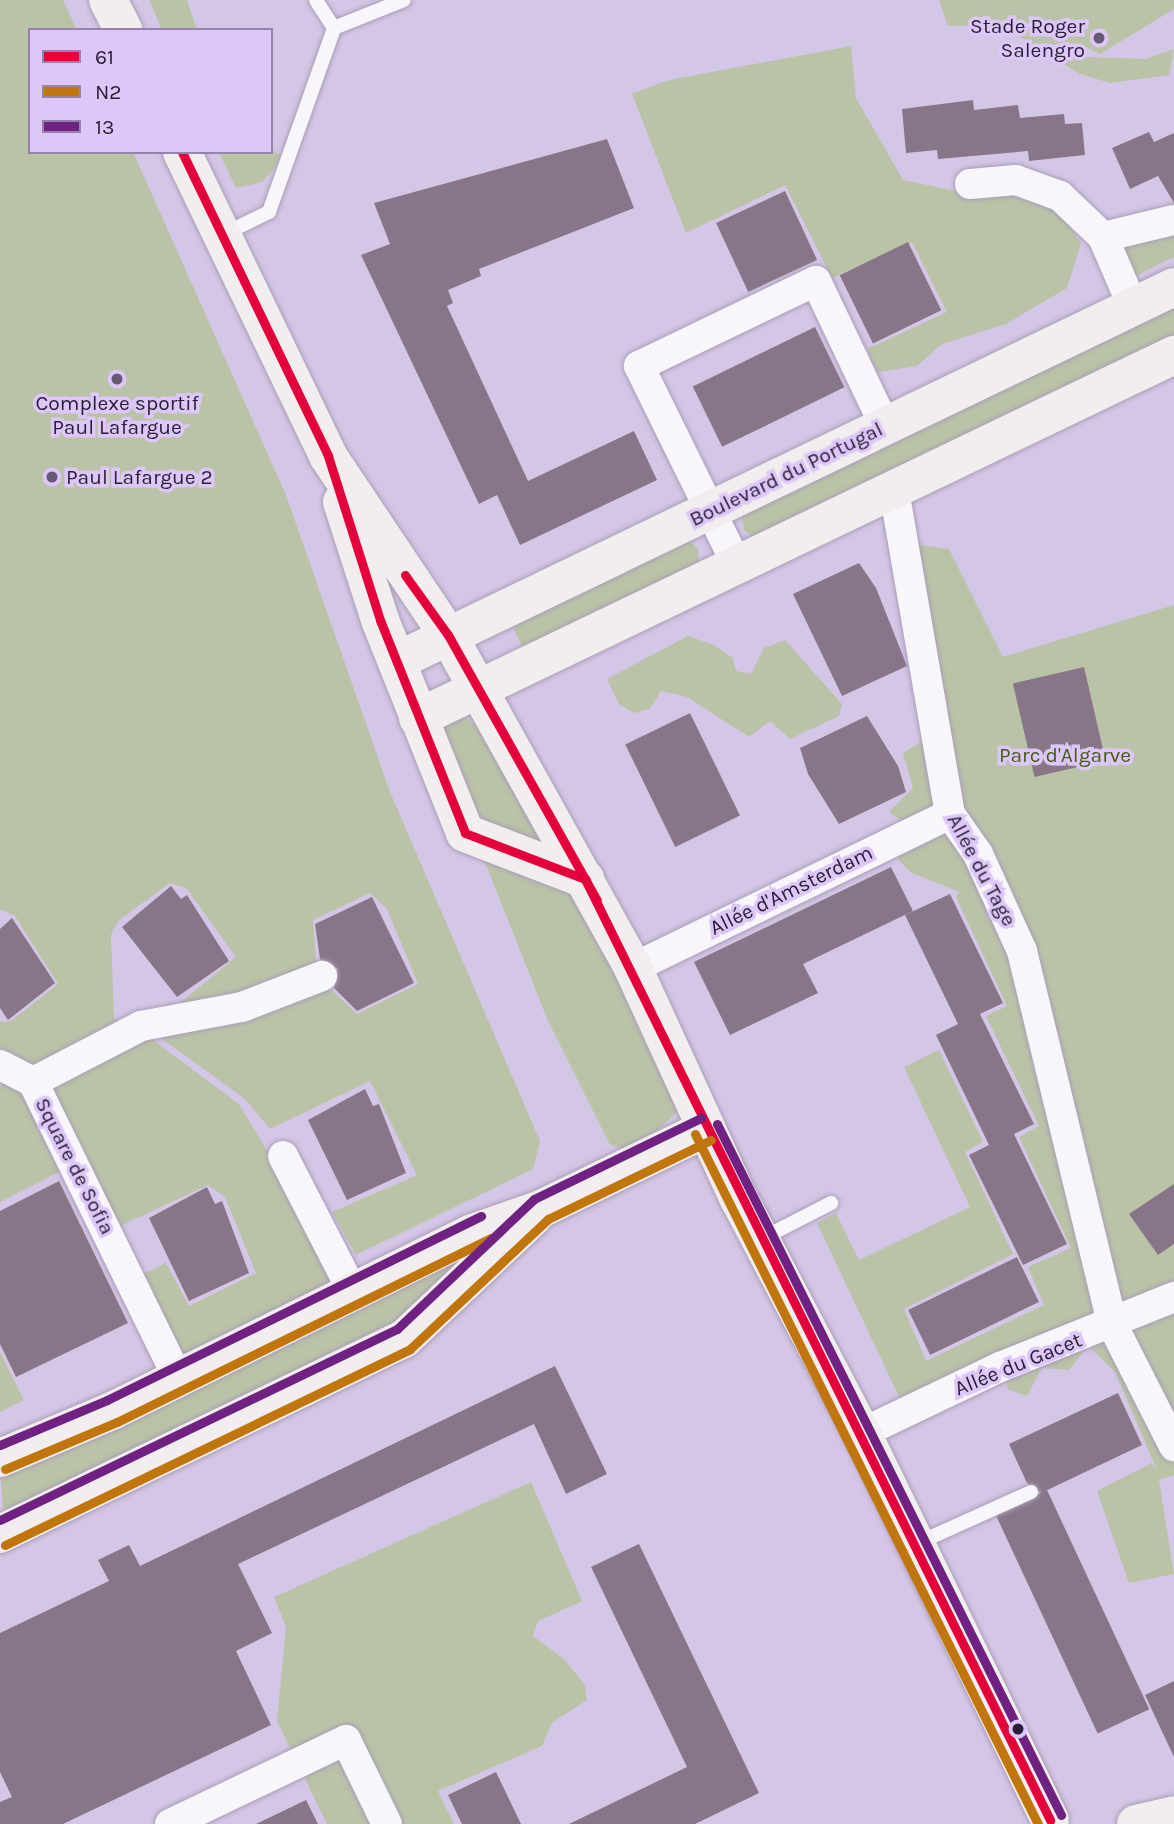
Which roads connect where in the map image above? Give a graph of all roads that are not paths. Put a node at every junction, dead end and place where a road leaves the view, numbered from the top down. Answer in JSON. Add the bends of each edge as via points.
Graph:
{"nodes":[{"id":1,"x":108,"y":0,"type":"edge"},
{"id":2,"x":316,"y":0,"type":"edge"},
{"id":3,"x":404,"y":0,"type":"edge"},
{"id":4,"x":122,"y":28,"type":"edge"},
{"id":5,"x":334,"y":28,"type":"junction"},
{"id":6,"x":183,"y":154,"type":"edge"},
{"id":7,"x":970,"y":184,"type":"dead end"},
{"id":8,"x":1174,"y":220,"type":"edge"},
{"id":9,"x":222,"y":235,"type":"junction"},
{"id":10,"x":1103,"y":237,"type":"junction"},
{"id":11,"x":1174,"y":287,"type":"edge"},
{"id":12,"x":1133,"y":307,"type":"junction"},
{"id":13,"x":1174,"y":355,"type":"edge"},
{"id":14,"x":885,"y":426,"type":"junction"},
{"id":15,"x":328,"y":457,"type":"junction"},
{"id":16,"x":894,"y":490,"type":"junction"},
{"id":17,"x":709,"y":510,"type":"junction"},
{"id":18,"x":737,"y":565,"type":"junction"},
{"id":19,"x":448,"y":635,"type":"junction"},
{"id":20,"x":397,"y":661,"type":"junction"},
{"id":21,"x":477,"y":690,"type":"junction"},
{"id":22,"x":418,"y":718,"type":"junction"},
{"id":23,"x":950,"y":814,"type":"junction"},
{"id":24,"x":585,"y":878,"type":"junction"},
{"id":25,"x":633,"y":968,"type":"junction"},
{"id":26,"x":322,"y":976,"type":"dead end"},
{"id":27,"x":0,"y":1065,"type":"edge"},
{"id":28,"x":33,"y":1082,"type":"junction"},
{"id":29,"x":706,"y":1129,"type":"junction"},
{"id":30,"x":283,"y":1156,"type":"dead end"},
{"id":31,"x":831,"y":1203,"type":"dead end"},
{"id":32,"x":541,"y":1209,"type":"junction"},
{"id":33,"x":760,"y":1239,"type":"junction"},
{"id":34,"x":353,"y":1292,"type":"junction"},
{"id":35,"x":1174,"y":1297,"type":"edge"},
{"id":36,"x":1113,"y":1326,"type":"junction"},
{"id":37,"x":178,"y":1378,"type":"junction"},
{"id":38,"x":862,"y":1433,"type":"junction"},
{"id":39,"x":1174,"y":1446,"type":"edge"},
{"id":40,"x":0,"y":1458,"type":"edge"},
{"id":41,"x":1031,"y":1492,"type":"dead end"},
{"id":42,"x":0,"y":1533,"type":"edge"},
{"id":43,"x":916,"y":1544,"type":"junction"},
{"id":44,"x":1174,"y":1815,"type":"edge"},
{"id":45,"x":1054,"y":1823,"type":"edge"},
{"id":46,"x":170,"y":1824,"type":"edge"},
{"id":47,"x":387,"y":1824,"type":"edge"},
{"id":48,"x":1136,"y":1824,"type":"edge"}],
"edges":[{"from":1,"to":4,"type":"street"},
{"from":2,"to":5,"type":"lane"},
{"from":3,"to":5,"type":"lane"},
{"from":5,"to":9,"type":"lane","via":[[269,212]]},
{"from":6,"to":9,"type":"street"},
{"from":7,"to":10,"type":"street","via":[[1016,180],[1060,196]]},
{"from":8,"to":10,"type":"street"},
{"from":9,"to":15,"type":"street"},
{"from":10,"to":12,"type":"street"},
{"from":11,"to":12,"type":"street","name":"Boulevard du Portugal"},
{"from":12,"to":14,"type":"street","name":"Boulevard du Portugal"},
{"from":13,"to":16,"type":"street"},
{"from":14,"to":17,"type":"street","name":"Boulevard du Portugal"},
{"from":14,"to":17,"type":"street","via":[[816,281],[639,366]]},
{"from":15,"to":19,"type":"street"},
{"from":15,"to":20,"type":"street"},
{"from":16,"to":18,"type":"street"},
{"from":16,"to":23,"type":"street","name":"Allée du Tage"},
{"from":17,"to":18,"type":"street"},
{"from":17,"to":19,"type":"street","name":"Boulevard du Portugal"},
{"from":18,"to":21,"type":"street"},
{"from":19,"to":20,"type":"street","name":"Boulevard du Portugal"},
{"from":19,"to":21,"type":"street"},
{"from":20,"to":22,"type":"street"},
{"from":21,"to":22,"type":"street"},
{"from":21,"to":24,"type":"street"},
{"from":22,"to":24,"type":"street","via":[[465,833]]},
{"from":23,"to":25,"type":"street","name":"Allée d'Amsterdam"},
{"from":23,"to":36,"type":"street","name":"Allée du Tage","via":[[1009,913],[1036,990]]},
{"from":24,"to":25,"type":"street"},
{"from":25,"to":29,"type":"street"},
{"from":26,"to":28,"type":"street","name":"Square de Sofia","via":[[242,1007],[141,1026]]},
{"from":27,"to":28,"type":"street"},
{"from":28,"to":37,"type":"street","name":"Square de Sofia"},
{"from":29,"to":32,"type":"street"},
{"from":29,"to":33,"type":"street"},
{"from":30,"to":34,"type":"street"},
{"from":31,"to":33,"type":"lane"},
{"from":32,"to":34,"type":"street","via":[[470,1234]]},
{"from":32,"to":42,"type":"street","via":[[404,1339]]},
{"from":33,"to":38,"type":"street"},
{"from":34,"to":37,"type":"street"},
{"from":35,"to":36,"type":"street","name":"Allée du Gacet"},
{"from":36,"to":38,"type":"street","name":"Allée du Gacet","via":[[1000,1367]]},
{"from":36,"to":39,"type":"street","name":"Allée du Tage"},
{"from":37,"to":40,"type":"street"},
{"from":38,"to":43,"type":"street"},
{"from":41,"to":43,"type":"lane"},
{"from":43,"to":45,"type":"street"},
{"from":44,"to":48,"type":"street"},
{"from":46,"to":47,"type":"street","via":[[346,1740]]}]}
